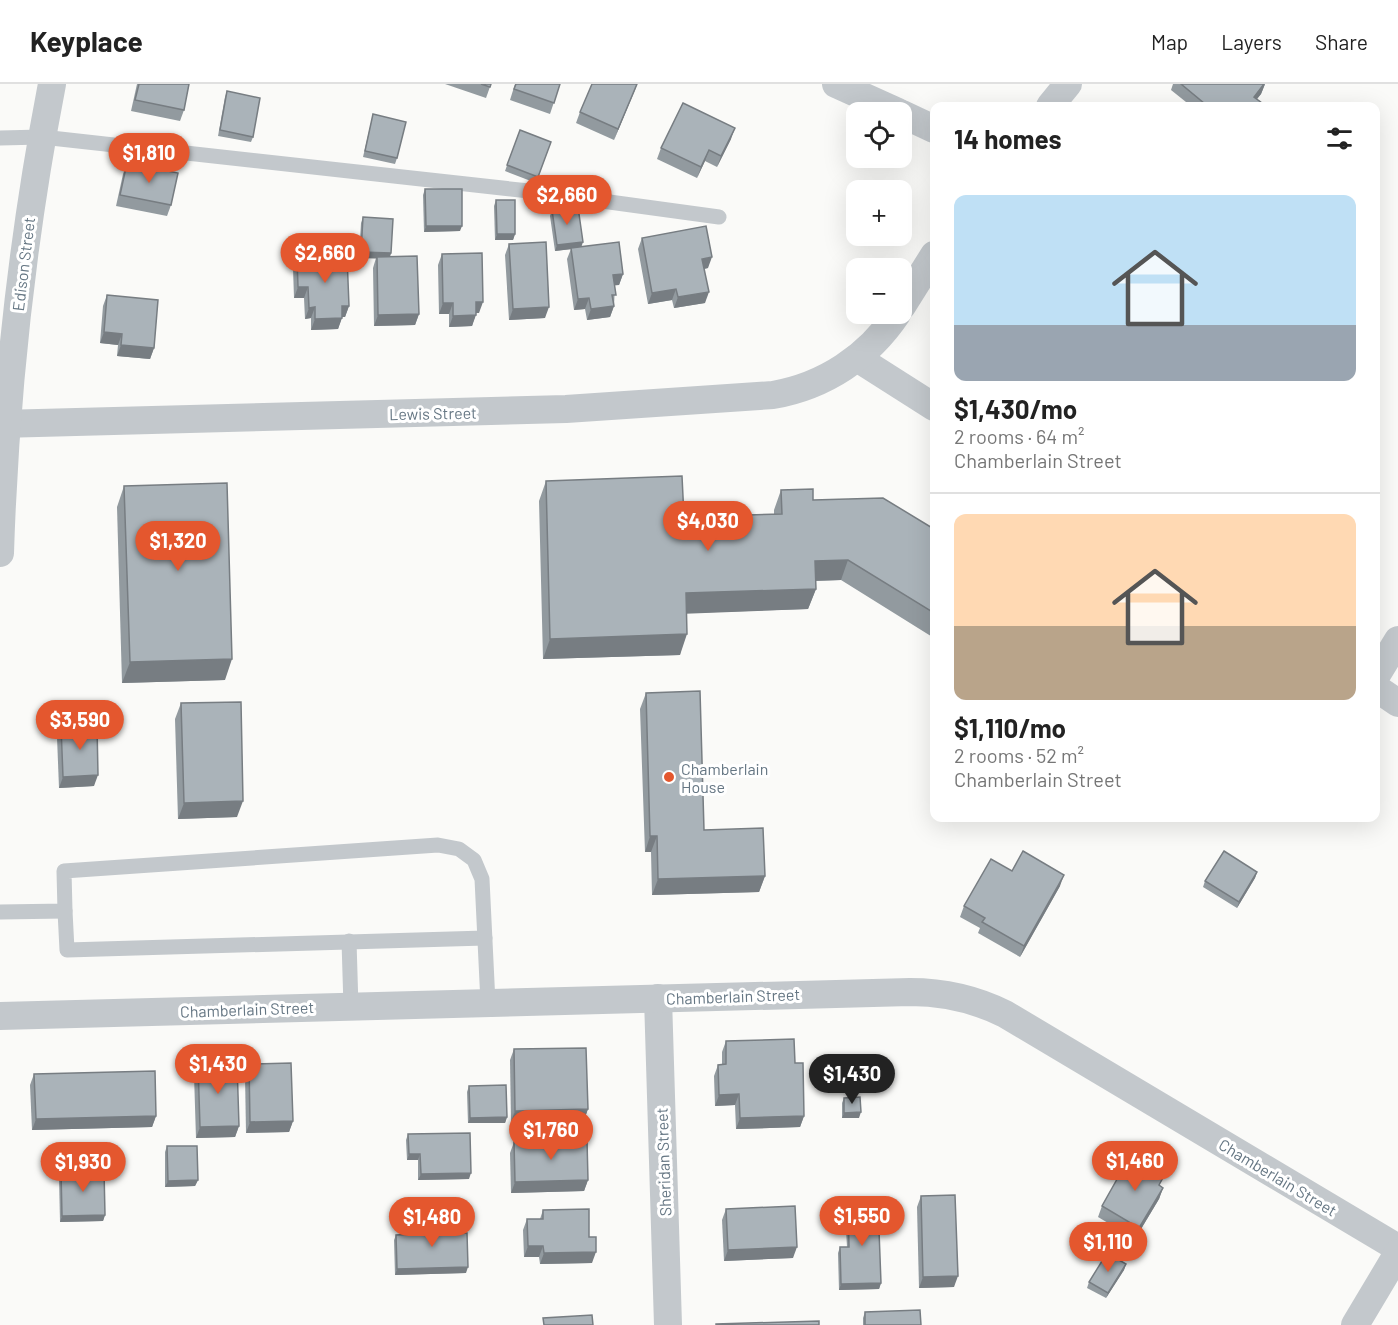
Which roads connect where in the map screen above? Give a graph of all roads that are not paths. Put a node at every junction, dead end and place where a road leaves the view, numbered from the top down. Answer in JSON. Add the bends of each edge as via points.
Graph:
{"nodes":[{"id":1,"x":52,"y":84,"type":"edge"},
{"id":2,"x":836,"y":84,"type":"edge"},
{"id":3,"x":1068,"y":84,"type":"edge"},
{"id":4,"x":876,"y":102,"type":"edge"},
{"id":5,"x":1053,"y":102,"type":"edge"},
{"id":6,"x":912,"y":119,"type":"edge"},
{"id":7,"x":930,"y":127,"type":"edge"},
{"id":8,"x":42,"y":137,"type":"junction"},
{"id":9,"x":0,"y":138,"type":"edge"},
{"id":10,"x":719,"y":217,"type":"dead end"},
{"id":11,"x":930,"y":261,"type":"edge"},
{"id":12,"x":912,"y":290,"type":"edge"},
{"id":13,"x":890,"y":324,"type":"edge"},
{"id":14,"x":857,"y":358,"type":"junction"},
{"id":15,"x":930,"y":404,"type":"edge"},
{"id":16,"x":3,"y":424,"type":"edge"},
{"id":17,"x":0,"y":553,"type":"edge"},
{"id":18,"x":1398,"y":640,"type":"edge"},
{"id":19,"x":1380,"y":669,"type":"edge"},
{"id":20,"x":1380,"y":691,"type":"edge"},
{"id":21,"x":1398,"y":702,"type":"edge"},
{"id":22,"x":65,"y":911,"type":"junction"},
{"id":23,"x":0,"y":912,"type":"edge"},
{"id":24,"x":485,"y":938,"type":"junction"},
{"id":25,"x":349,"y":941,"type":"junction"},
{"id":26,"x":658,"y":998,"type":"junction"},
{"id":27,"x":488,"y":1003,"type":"junction"},
{"id":28,"x":351,"y":1006,"type":"junction"},
{"id":29,"x":0,"y":1016,"type":"edge"},
{"id":30,"x":1398,"y":1248,"type":"edge"},
{"id":31,"x":1398,"y":1253,"type":"edge"},
{"id":32,"x":668,"y":1325,"type":"edge"},
{"id":33,"x":1355,"y":1325,"type":"edge"}],
"edges":[{"from":1,"to":8,"type":"street","name":"Edison Street"},
{"from":2,"to":4,"type":"street"},
{"from":3,"to":5,"type":"street"},
{"from":6,"to":7,"type":"street"},
{"from":8,"to":9,"type":"lane"},
{"from":8,"to":10,"type":"lane","via":[[529,191]]},
{"from":8,"to":16,"type":"street","name":"Edison Street"},
{"from":11,"to":12,"type":"street"},
{"from":13,"to":14,"type":"street","name":"Lewis Street"},
{"from":14,"to":15,"type":"street"},
{"from":14,"to":16,"type":"street","name":"Lewis Street","via":[[825,378],[787,392],[695,401],[566,409]]},
{"from":16,"to":17,"type":"street","name":"Edison Street"},
{"from":18,"to":19,"type":"street"},
{"from":20,"to":21,"type":"street"},
{"from":22,"to":23,"type":"lane"},
{"from":22,"to":24,"type":"lane","via":[[64,871],[438,845],[459,849],[474,860],[482,879]]},
{"from":22,"to":25,"type":"lane","via":[[67,950]]},
{"from":24,"to":25,"type":"lane"},
{"from":24,"to":27,"type":"lane"},
{"from":25,"to":28,"type":"lane"},
{"from":26,"to":27,"type":"street","name":"Chamberlain Street"},
{"from":26,"to":30,"type":"street","name":"Chamberlain Street","via":[[920,992],[976,1001],[1005,1014]]},
{"from":26,"to":32,"type":"street","name":"Sheridan Street"},
{"from":27,"to":28,"type":"street","name":"Chamberlain Street"},
{"from":28,"to":29,"type":"street","name":"Chamberlain Street"},
{"from":31,"to":33,"type":"street"}]}
